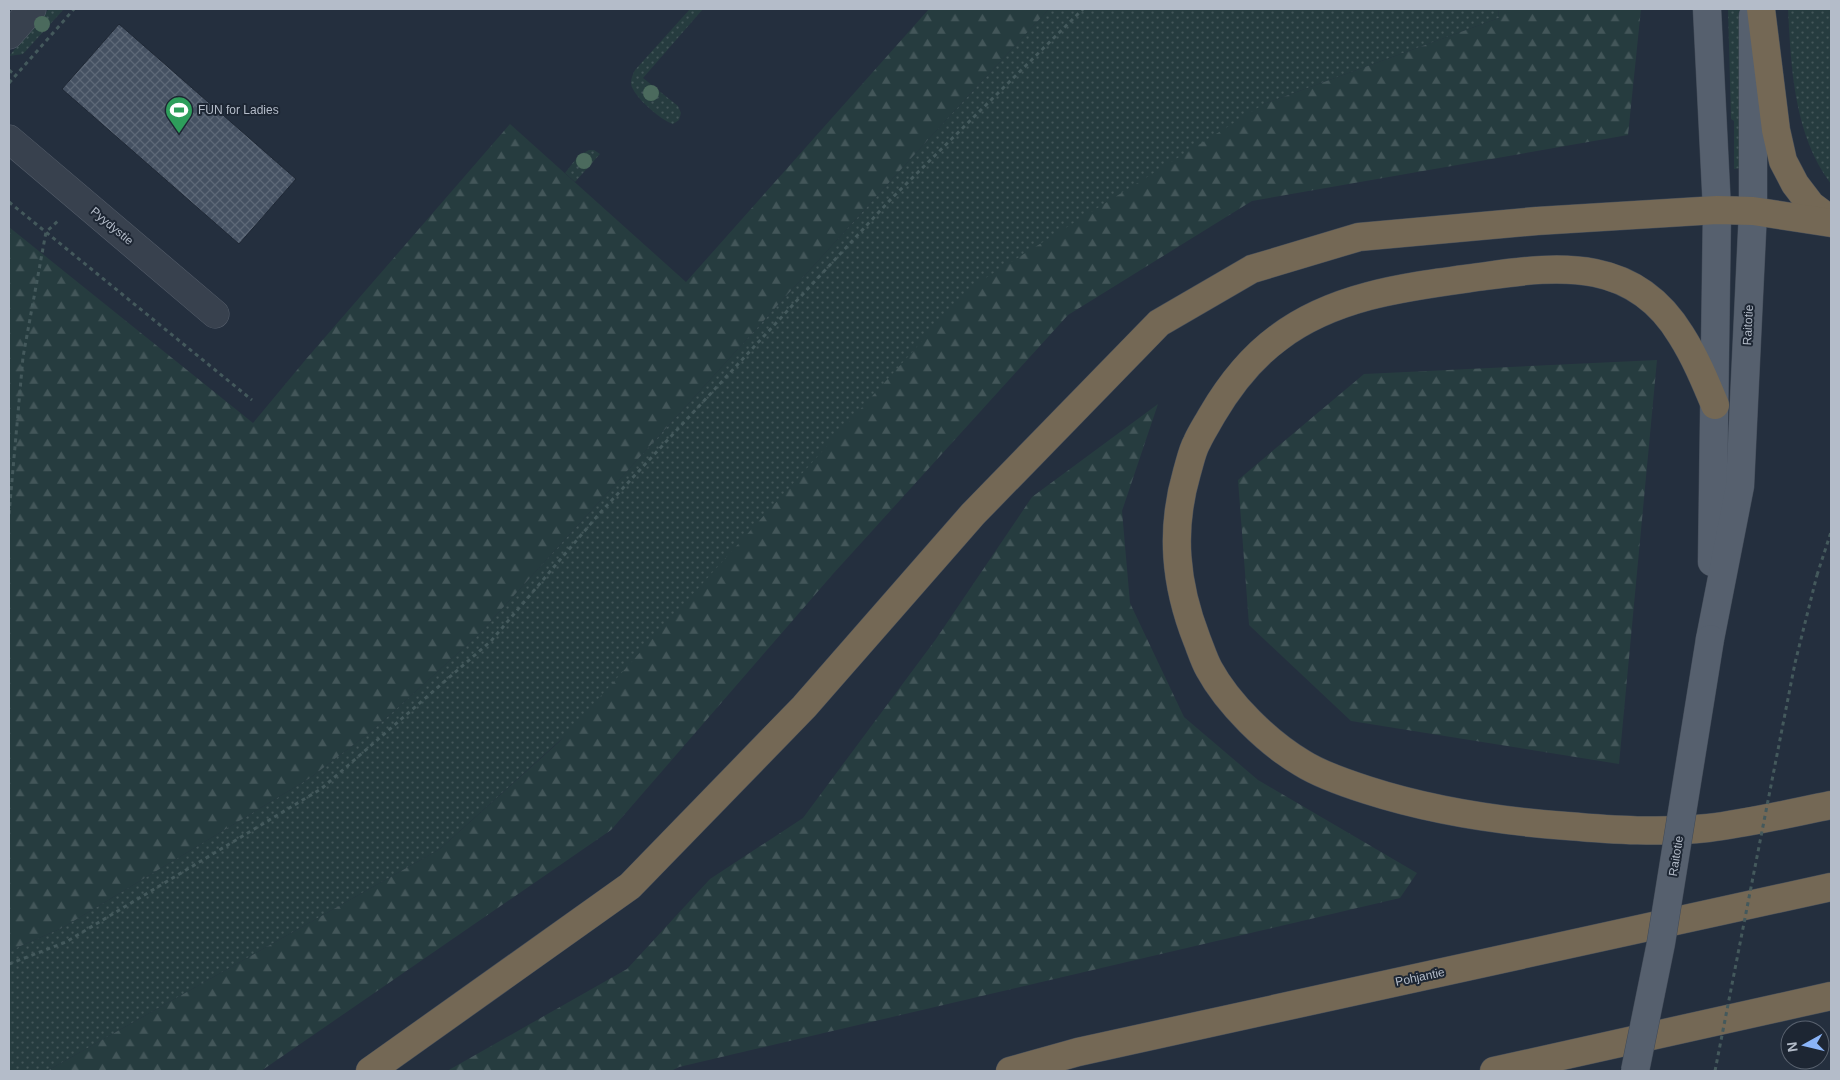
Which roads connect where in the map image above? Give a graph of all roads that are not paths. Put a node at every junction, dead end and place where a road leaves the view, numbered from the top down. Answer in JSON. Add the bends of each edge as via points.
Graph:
{"nodes":[{"id":1,"x":32,"y":9,"type":"edge"},
{"id":2,"x":1707,"y":9,"type":"edge"},
{"id":3,"x":1753,"y":9,"type":"edge"},
{"id":4,"x":1761,"y":9,"type":"edge"},
{"id":5,"x":9,"y":35,"type":"edge"},
{"id":6,"x":9,"y":139,"type":"edge"},
{"id":7,"x":1717,"y":210,"type":"junction"},
{"id":8,"x":1753,"y":211,"type":"junction"},
{"id":9,"x":1831,"y":220,"type":"edge"},
{"id":10,"x":1831,"y":224,"type":"edge"},
{"id":11,"x":215,"y":314,"type":"dead end"},
{"id":12,"x":1715,"y":405,"type":"junction"},
{"id":13,"x":1710,"y":639,"type":"junction"},
{"id":14,"x":1831,"y":805,"type":"edge"},
{"id":15,"x":1831,"y":887,"type":"edge"},
{"id":16,"x":1831,"y":996,"type":"edge"},
{"id":17,"x":370,"y":1071,"type":"edge"},
{"id":18,"x":1010,"y":1071,"type":"edge"},
{"id":19,"x":1494,"y":1071,"type":"edge"},
{"id":20,"x":1635,"y":1071,"type":"edge"}],
"edges":[{"from":1,"to":5,"type":"street"},
{"from":2,"to":7,"type":"main road","name":"Raitotie"},
{"from":3,"to":8,"type":"main road","name":"Raitotie"},
{"from":4,"to":9,"type":"highway","via":[[1783,161],[1811,205]]},
{"from":6,"to":11,"type":"street","name":"Pyydystie"},
{"from":7,"to":8,"type":"highway"},
{"from":7,"to":12,"type":"main road","name":"Raitotie"},
{"from":7,"to":17,"type":"highway","via":[[1359,237],[1252,269],[1159,323],[973,514],[804,707],[630,886]]},
{"from":8,"to":10,"type":"highway"},
{"from":8,"to":13,"type":"main road","name":"Raitotie","via":[[1740,486]]},
{"from":12,"to":13,"type":"main road","name":"Raitotie"},
{"from":12,"to":14,"type":"highway","via":[[1680,332],[1663,310],[1624,281],[1598,272],[1546,268],[1391,290],[1348,302],[1279,337],[1250,363],[1224,394],[1195,445],[1182,490],[1176,533],[1182,597],[1209,670],[1236,706],[1270,742],[1305,765],[1400,801],[1468,815],[1618,830],[1708,828]]},
{"from":13,"to":20,"type":"main road","name":"Raitotie","bridge":true,"via":[[1662,943]]},
{"from":15,"to":18,"type":"highway","name":"Pohjantie","via":[[1078,1052]]},
{"from":16,"to":19,"type":"highway"}]}
